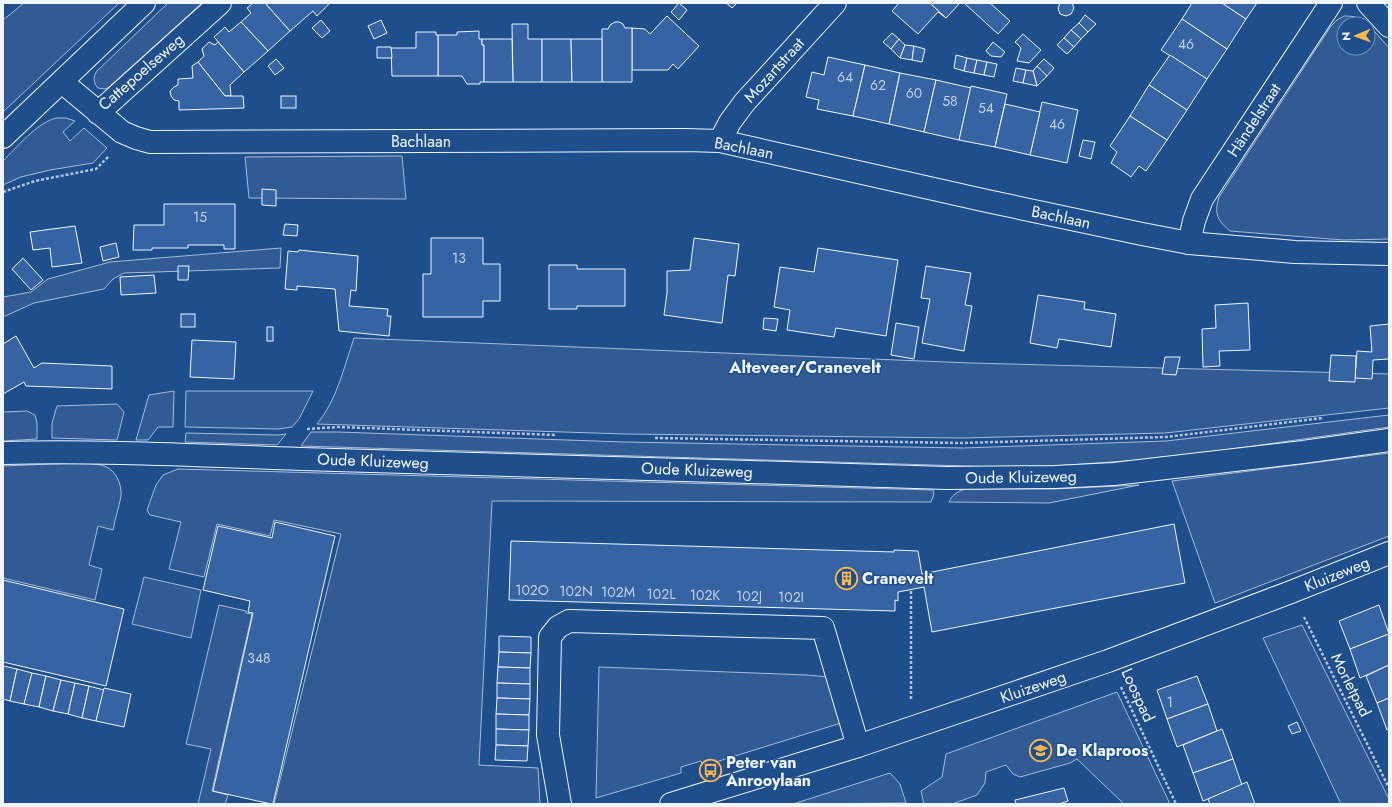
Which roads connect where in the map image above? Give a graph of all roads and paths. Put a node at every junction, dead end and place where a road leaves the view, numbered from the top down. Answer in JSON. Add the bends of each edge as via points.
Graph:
{"nodes":[{"id":1,"x":144,"y":3,"type":"edge"},
{"id":2,"x":220,"y":3,"type":"edge"},
{"id":3,"x":835,"y":3,"type":"edge"},
{"id":4,"x":1331,"y":3,"type":"edge"},
{"id":5,"x":1368,"y":3,"type":"edge"},
{"id":6,"x":1389,"y":26,"type":"edge"},
{"id":7,"x":62,"y":82,"type":"junction"},
{"id":8,"x":98,"y":113,"type":"junction"},
{"id":9,"x":129,"y":135,"type":"junction"},
{"id":10,"x":3,"y":137,"type":"edge"},
{"id":11,"x":720,"y":141,"type":"junction"},
{"id":12,"x":3,"y":192,"type":"edge"},
{"id":13,"x":1189,"y":243,"type":"junction"},
{"id":14,"x":1389,"y":254,"type":"edge"},
{"id":15,"x":1329,"y":418,"type":"dead end"},
{"id":16,"x":306,"y":429,"type":"dead end"},
{"id":17,"x":560,"y":436,"type":"dead end"},
{"id":18,"x":655,"y":438,"type":"dead end"},
{"id":19,"x":1389,"y":440,"type":"edge"},
{"id":20,"x":3,"y":453,"type":"edge"},
{"id":21,"x":1389,"y":553,"type":"edge"},
{"id":22,"x":911,"y":589,"type":"dead end"},
{"id":23,"x":1292,"y":592,"type":"junction"},
{"id":24,"x":1108,"y":661,"type":"junction"},
{"id":25,"x":911,"y":728,"type":"junction"},
{"id":26,"x":858,"y":746,"type":"junction"},
{"id":27,"x":1389,"y":788,"type":"edge"},
{"id":28,"x":560,"y":804,"type":"edge"},
{"id":29,"x":671,"y":804,"type":"edge"},
{"id":30,"x":1176,"y":804,"type":"edge"}],
"edges":[{"from":1,"to":7,"type":"street"},
{"from":2,"to":8,"type":"street","name":"Cattepoelseweg"},
{"from":3,"to":11,"type":"street","name":"Mozartstraat","via":[[744,103]]},
{"from":4,"to":13,"type":"street","name":"Händelstraat","via":[[1202,199]]},
{"from":5,"to":6,"type":"street"},
{"from":7,"to":8,"type":"street","name":"Cattepoelseweg"},
{"from":7,"to":10,"type":"street"},
{"from":8,"to":9,"type":"street","name":"Bachlaan"},
{"from":9,"to":11,"type":"street","name":"Bachlaan","via":[[150,142]]},
{"from":9,"to":12,"type":"path","via":[[96,169],[34,181]]},
{"from":11,"to":13,"type":"street","name":"Bachlaan","via":[[994,203]]},
{"from":13,"to":14,"type":"street","name":"Bachlaan","via":[[1295,252]]},
{"from":15,"to":18,"type":"path","via":[[1166,437],[1009,442]]},
{"from":16,"to":17,"type":"path"},
{"from":19,"to":20,"type":"street","name":"Oude Kluizeweg","via":[[1122,473],[1001,478],[66,451]]},
{"from":21,"to":23,"type":"street","name":"Kluizeweg"},
{"from":22,"to":25,"type":"path"},
{"from":23,"to":24,"type":"street","name":"Kluizeweg"},
{"from":23,"to":27,"type":"path","name":"Morletpad"},
{"from":24,"to":25,"type":"street","name":"Kluizeweg"},
{"from":24,"to":30,"type":"path","name":"Loospad"},
{"from":25,"to":26,"type":"street","name":"Kluizeweg"},
{"from":26,"to":28,"type":"street","via":[[823,628],[569,621],[558,627],[550,637],[548,735]]},
{"from":26,"to":29,"type":"street","name":"Kluizeweg"}]}
